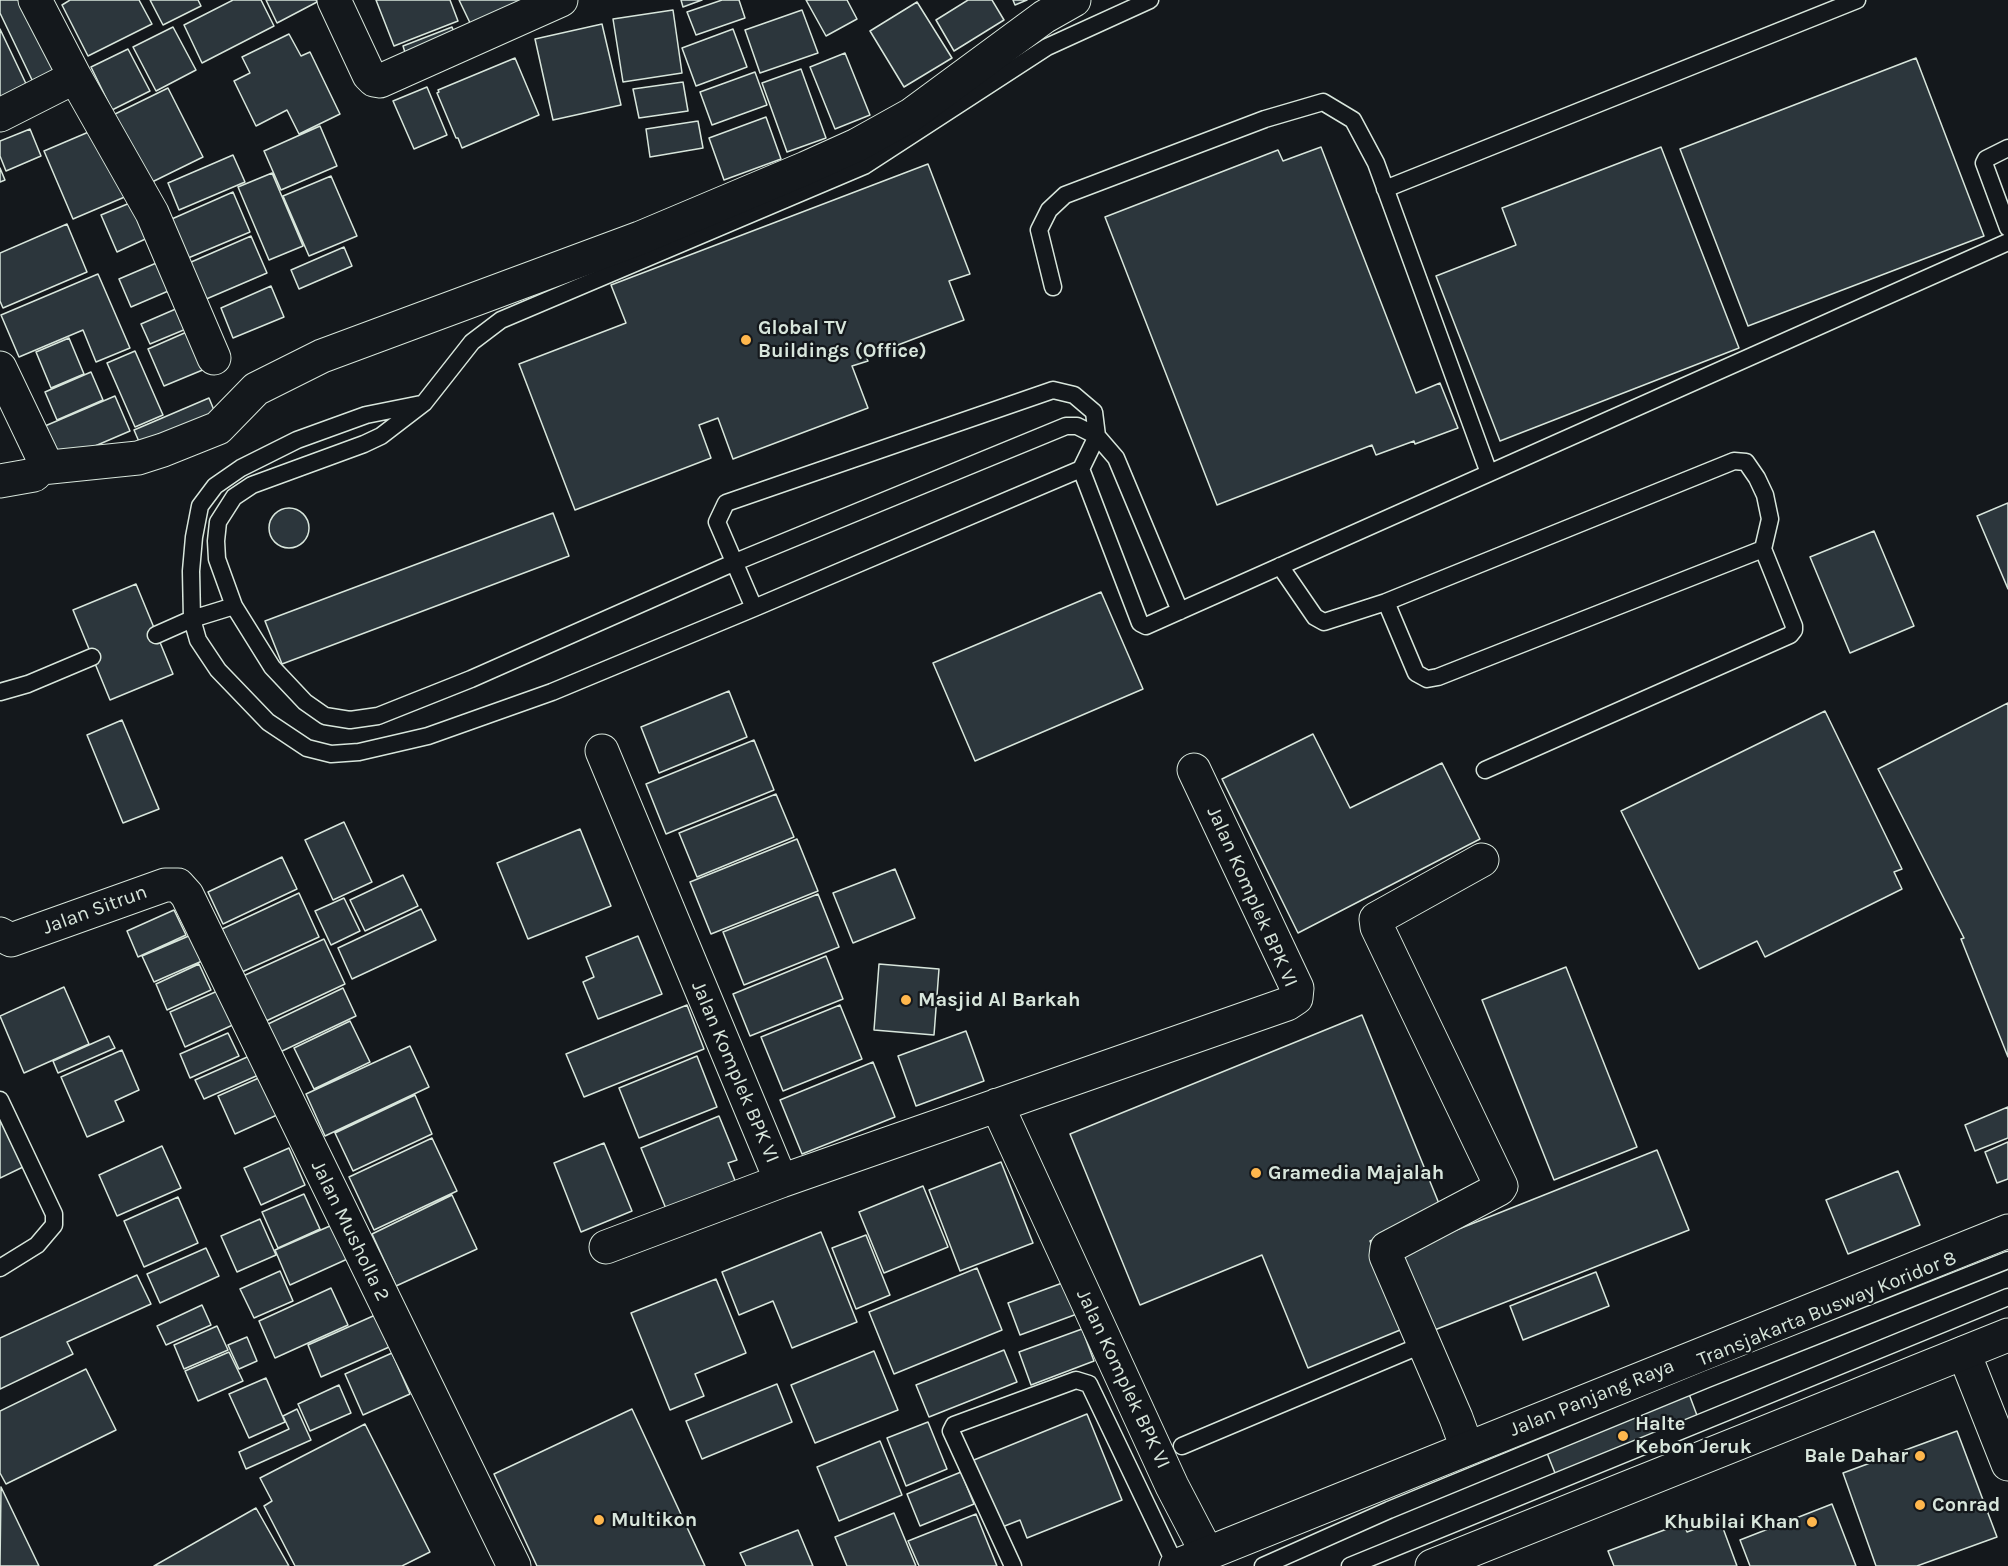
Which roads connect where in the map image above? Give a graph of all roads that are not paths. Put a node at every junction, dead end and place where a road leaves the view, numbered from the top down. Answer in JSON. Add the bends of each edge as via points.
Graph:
{"nodes":[{"id":1,"x":35,"y":0,"type":"edge"},
{"id":2,"x":334,"y":0,"type":"edge"},
{"id":3,"x":561,"y":0,"type":"edge"},
{"id":4,"x":1074,"y":0,"type":"edge"},
{"id":5,"x":1150,"y":0,"type":"edge"},
{"id":6,"x":1857,"y":0,"type":"edge"},
{"id":7,"x":75,"y":77,"type":"junction"},
{"id":8,"x":0,"y":115,"type":"edge"},
{"id":9,"x":2008,"y":148,"type":"edge"},
{"id":10,"x":1385,"y":189,"type":"junction"},
{"id":11,"x":2008,"y":228,"type":"edge"},
{"id":12,"x":2008,"y":242,"type":"edge"},
{"id":13,"x":1053,"y":287,"type":"dead end"},
{"id":14,"x":214,"y":358,"type":"dead end"},
{"id":15,"x":0,"y":368,"type":"edge"},
{"id":16,"x":424,"y":403,"type":"junction"},
{"id":17,"x":1097,"y":436,"type":"junction"},
{"id":18,"x":41,"y":468,"type":"junction"},
{"id":19,"x":1081,"y":469,"type":"junction"},
{"id":20,"x":1489,"y":474,"type":"junction"},
{"id":21,"x":0,"y":481,"type":"edge"},
{"id":22,"x":1763,"y":549,"type":"junction"},
{"id":23,"x":733,"y":562,"type":"junction"},
{"id":24,"x":1280,"y":566,"type":"junction"},
{"id":25,"x":1386,"y":602,"type":"junction"},
{"id":26,"x":234,"y":606,"type":"junction"},
{"id":27,"x":753,"y":608,"type":"junction"},
{"id":28,"x":1180,"y":611,"type":"junction"},
{"id":29,"x":192,"y":619,"type":"junction"},
{"id":30,"x":156,"y":634,"type":"dead end"},
{"id":31,"x":92,"y":657,"type":"dead end"},
{"id":32,"x":0,"y":692,"type":"edge"},
{"id":33,"x":602,"y":751,"type":"dead end"},
{"id":34,"x":1194,"y":770,"type":"dead end"},
{"id":35,"x":1485,"y":770,"type":"dead end"},
{"id":36,"x":1482,"y":860,"type":"dead end"},
{"id":37,"x":187,"y":895,"type":"joint"},
{"id":38,"x":0,"y":934,"type":"edge"},
{"id":39,"x":0,"y":1100,"type":"edge"},
{"id":40,"x":997,"y":1106,"type":"junction"},
{"id":41,"x":781,"y":1181,"type":"junction"},
{"id":42,"x":2008,"y":1230,"type":"edge"},
{"id":43,"x":606,"y":1247,"type":"dead end"},
{"id":44,"x":2008,"y":1260,"type":"edge"},
{"id":45,"x":0,"y":1268,"type":"edge"},
{"id":46,"x":2008,"y":1297,"type":"edge"},
{"id":47,"x":2008,"y":1335,"type":"edge"},
{"id":48,"x":1424,"y":1344,"type":"junction"},
{"id":49,"x":1964,"y":1353,"type":"junction"},
{"id":50,"x":1182,"y":1446,"type":"dead end"},
{"id":51,"x":1467,"y":1448,"type":"junction"},
{"id":52,"x":2008,"y":1464,"type":"edge"},
{"id":53,"x":1207,"y":1553,"type":"junction"},
{"id":54,"x":514,"y":1566,"type":"edge"},
{"id":55,"x":1013,"y":1566,"type":"edge"},
{"id":56,"x":1176,"y":1566,"type":"edge"},
{"id":57,"x":1263,"y":1566,"type":"edge"},
{"id":58,"x":1350,"y":1566,"type":"edge"},
{"id":59,"x":1432,"y":1566,"type":"edge"}],
"edges":[{"from":1,"to":7,"type":"street"},
{"from":2,"to":3,"type":"street","via":[[369,75],[380,81]]},
{"from":4,"to":18,"type":"street","via":[[1044,17],[911,115],[857,145],[640,238],[322,356],[256,389],[218,428],[163,450],[138,458]]},
{"from":5,"to":16,"type":"lane","via":[[1047,47],[864,166],[501,320],[472,342]]},
{"from":6,"to":10,"type":"lane"},
{"from":7,"to":8,"type":"street"},
{"from":7,"to":14,"type":"street","via":[[152,213]]},
{"from":9,"to":11,"type":"lane","via":[[1984,163]]},
{"from":10,"to":13,"type":"lane","via":[[1353,120],[1323,102],[1265,119],[1065,195],[1049,210],[1039,230]]},
{"from":10,"to":20,"type":"lane"},
{"from":12,"to":20,"type":"lane"},
{"from":15,"to":18,"type":"street","via":[[43,458]]},
{"from":16,"to":26,"type":"lane","via":[[381,436],[252,485],[234,497],[218,522],[216,541],[217,559]]},
{"from":16,"to":29,"type":"lane","via":[[366,415],[297,440],[215,486],[200,506],[194,537]]},
{"from":17,"to":19,"type":"lane"},
{"from":17,"to":23,"type":"lane","via":[[1077,426],[1066,426]]},
{"from":17,"to":23,"type":"lane","via":[[1094,412],[1074,395],[1053,390],[794,479],[726,503],[717,522]]},
{"from":17,"to":28,"type":"lane","via":[[1116,458]]},
{"from":18,"to":21,"type":"street","via":[[34,475]]},
{"from":19,"to":27,"type":"lane"},
{"from":19,"to":28,"type":"lane","via":[[1140,623],[1146,626]]},
{"from":20,"to":24,"type":"lane"},
{"from":22,"to":25,"type":"lane","via":[[1427,679],[1416,673]]},
{"from":22,"to":25,"type":"lane","via":[[1770,519],[1765,495],[1746,462],[1734,461]]},
{"from":22,"to":35,"type":"lane","via":[[1794,626],[1790,635]]},
{"from":23,"to":26,"type":"lane","via":[[471,679],[378,716],[350,720],[325,716],[305,702],[272,667]]},
{"from":23,"to":27,"type":"lane"},
{"from":24,"to":25,"type":"lane","via":[[1316,617],[1324,622]]},
{"from":24,"to":28,"type":"lane"},
{"from":26,"to":29,"type":"lane"},
{"from":27,"to":29,"type":"lane","via":[[552,692],[428,736],[359,752],[331,754],[307,748],[268,722],[218,670],[198,640]]},
{"from":29,"to":30,"type":"lane"},
{"from":31,"to":32,"type":"lane"},
{"from":33,"to":41,"type":"street","name":"Jalan Komplek BPK VI"},
{"from":34,"to":40,"type":"street","name":"Jalan Komplek BPK VI","via":[[1297,988],[1296,998]]},
{"from":36,"to":48,"type":"street","via":[[1376,919],[1501,1186],[1387,1248],[1386,1256]]},
{"from":37,"to":38,"type":"street","name":"Jalan Sitrun","via":[[178,885],[165,885],[11,940]]},
{"from":37,"to":54,"type":"street","name":"Jalan Musholla 2"},
{"from":39,"to":45,"type":"lane","via":[[54,1215],[54,1225],[37,1245]]},
{"from":40,"to":41,"type":"street","name":"Jalan Komplek BPK VI"},
{"from":40,"to":53,"type":"street","name":"Jalan Komplek BPK VI","via":[[1172,1486]]},
{"from":41,"to":43,"type":"street"},
{"from":42,"to":51,"type":"street","name":"Jalan Panjang Raya"},
{"from":44,"to":57,"type":"lane","name":"Transjakarta Busway Koridor 8","via":[[1389,1510]]},
{"from":46,"to":58,"type":"lane"},
{"from":47,"to":49,"type":"street"},
{"from":48,"to":50,"type":"lane"},
{"from":48,"to":51,"type":"street"},
{"from":49,"to":52,"type":"street"},
{"from":49,"to":59,"type":"street"},
{"from":51,"to":53,"type":"street","name":"Jalan Panjang Raya"},
{"from":53,"to":56,"type":"street","name":"Jalan Panjang Raya"},
{"from":55,"to":56,"type":"lane","via":[[951,1431],[954,1425],[1076,1380],[1089,1384]]}]}
